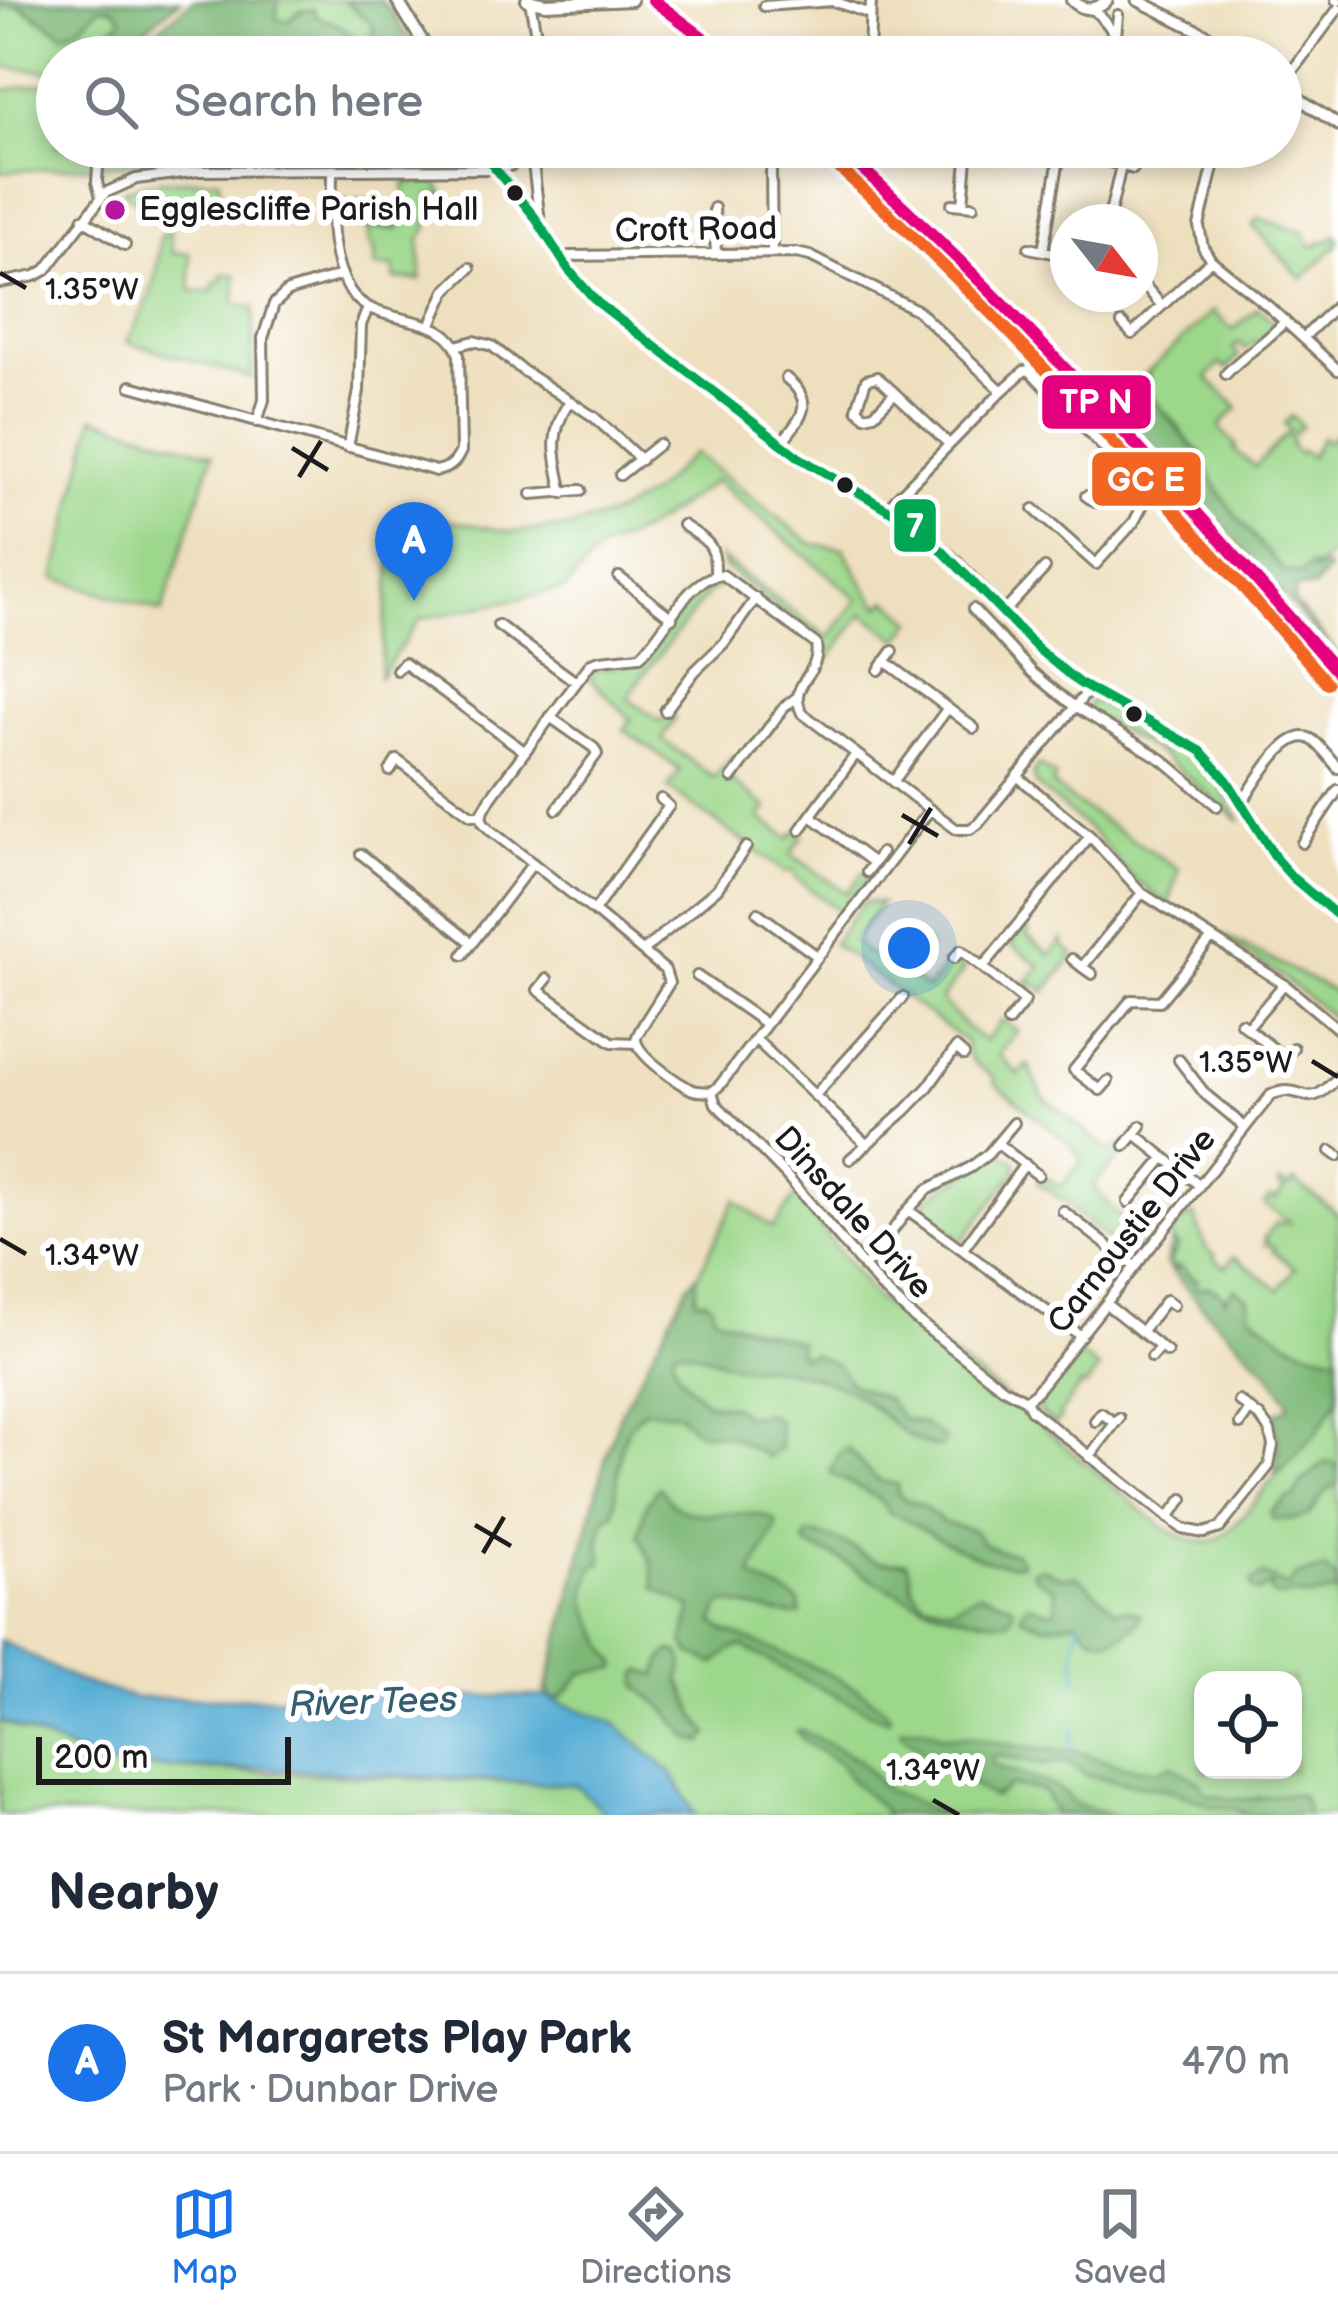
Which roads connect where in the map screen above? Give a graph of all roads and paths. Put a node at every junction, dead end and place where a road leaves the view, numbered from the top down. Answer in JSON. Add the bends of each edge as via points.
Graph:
{"nodes":[{"id":1,"x":631,"y":0,"type":"edge"},
{"id":2,"x":871,"y":0,"type":"edge"},
{"id":3,"x":1072,"y":0,"type":"edge"},
{"id":4,"x":1124,"y":0,"type":"edge"},
{"id":5,"x":529,"y":1,"type":"edge"},
{"id":6,"x":1107,"y":1,"type":"edge"},
{"id":7,"x":1141,"y":2,"type":"edge"},
{"id":8,"x":401,"y":3,"type":"edge"},
{"id":9,"x":1337,"y":3,"type":"edge"},
{"id":10,"x":798,"y":4,"type":"junction"},
{"id":11,"x":764,"y":6,"type":"dead end"},
{"id":12,"x":1092,"y":9,"type":"junction"},
{"id":13,"x":870,"y":14,"type":"junction"},
{"id":14,"x":1118,"y":15,"type":"dead end"},
{"id":15,"x":799,"y":21,"type":"dead end"},
{"id":16,"x":1107,"y":21,"type":"junction"},
{"id":17,"x":420,"y":36,"type":"edge"},
{"id":18,"x":536,"y":36,"type":"edge"},
{"id":19,"x":869,"y":36,"type":"edge"},
{"id":20,"x":1116,"y":36,"type":"joint"},
{"id":21,"x":1208,"y":36,"type":"edge"},
{"id":22,"x":1302,"y":55,"type":"edge"},
{"id":23,"x":1302,"y":100,"type":"edge"},
{"id":24,"x":1338,"y":125,"type":"edge"},
{"id":25,"x":98,"y":168,"type":"edge"},
{"id":26,"x":499,"y":168,"type":"edge"},
{"id":27,"x":532,"y":168,"type":"edge"},
{"id":28,"x":966,"y":168,"type":"edge"},
{"id":29,"x":1057,"y":168,"type":"edge"},
{"id":30,"x":1121,"y":168,"type":"edge"},
{"id":31,"x":1129,"y":168,"type":"edge"},
{"id":32,"x":1213,"y":168,"type":"edge"},
{"id":33,"x":495,"y":169,"type":"junction"},
{"id":34,"x":1133,"y":169,"type":"dead end"},
{"id":35,"x":332,"y":170,"type":"junction"},
{"id":36,"x":771,"y":172,"type":"dead end"},
{"id":37,"x":101,"y":197,"type":"junction"},
{"id":38,"x":1112,"y":204,"type":"edge"},
{"id":39,"x":963,"y":205,"type":"dead end"},
{"id":40,"x":714,"y":208,"type":"dead end"},
{"id":41,"x":82,"y":219,"type":"junction"},
{"id":42,"x":540,"y":224,"type":"junction"},
{"id":43,"x":125,"y":245,"type":"dead end"},
{"id":44,"x":1029,"y":248,"type":"dead end"},
{"id":45,"x":1043,"y":251,"type":"junction"},
{"id":46,"x":1050,"y":252,"type":"edge"},
{"id":47,"x":772,"y":253,"type":"junction"},
{"id":48,"x":716,"y":254,"type":"junction"},
{"id":49,"x":560,"y":259,"type":"junction"},
{"id":50,"x":1211,"y":260,"type":"junction"},
{"id":51,"x":470,"y":268,"type":"dead end"},
{"id":52,"x":342,"y":275,"type":"junction"},
{"id":53,"x":0,"y":284,"type":"edge"},
{"id":54,"x":1158,"y":301,"type":"edge"},
{"id":55,"x":1338,"y":304,"type":"edge"},
{"id":56,"x":1162,"y":306,"type":"junction"},
{"id":57,"x":368,"y":308,"type":"junction"},
{"id":58,"x":1285,"y":321,"type":"junction"},
{"id":59,"x":1122,"y":323,"type":"dead end"},
{"id":60,"x":430,"y":326,"type":"junction"},
{"id":61,"x":1303,"y":338,"type":"junction"},
{"id":62,"x":456,"y":346,"type":"junction"},
{"id":63,"x":1338,"y":370,"type":"edge"},
{"id":64,"x":1226,"y":374,"type":"dead end"},
{"id":65,"x":786,"y":378,"type":"dead end"},
{"id":66,"x":130,"y":386,"type":"dead end"},
{"id":67,"x":1002,"y":391,"type":"junction"},
{"id":68,"x":895,"y":393,"type":"junction"},
{"id":69,"x":569,"y":402,"type":"junction"},
{"id":70,"x":257,"y":422,"type":"junction"},
{"id":71,"x":781,"y":443,"type":"junction"},
{"id":72,"x":659,"y":444,"type":"dead end"},
{"id":73,"x":950,"y":444,"type":"junction"},
{"id":74,"x":348,"y":447,"type":"junction"},
{"id":75,"x":641,"y":460,"type":"junction"},
{"id":76,"x":1129,"y":474,"type":"junction"},
{"id":77,"x":620,"y":475,"type":"dead end"},
{"id":78,"x":581,"y":490,"type":"dead end"},
{"id":79,"x":562,"y":493,"type":"junction"},
{"id":80,"x":532,"y":494,"type":"dead end"},
{"id":81,"x":1086,"y":496,"type":"dead end"},
{"id":82,"x":888,"y":507,"type":"junction"},
{"id":83,"x":1034,"y":509,"type":"dead end"},
{"id":84,"x":684,"y":524,"type":"dead end"},
{"id":85,"x":1045,"y":568,"type":"dead end"},
{"id":86,"x":715,"y":574,"type":"junction"},
{"id":87,"x":619,"y":578,"type":"dead end"},
{"id":88,"x":756,"y":598,"type":"junction"},
{"id":89,"x":979,"y":611,"type":"dead end"},
{"id":90,"x":1004,"y":612,"type":"junction"},
{"id":91,"x":672,"y":617,"type":"junction"},
{"id":92,"x":498,"y":625,"type":"dead end"},
{"id":93,"x":893,"y":651,"type":"dead end"},
{"id":94,"x":397,"y":670,"type":"dead end"},
{"id":95,"x":576,"y":682,"type":"junction"},
{"id":96,"x":1089,"y":690,"type":"junction"},
{"id":97,"x":797,"y":701,"type":"junction"},
{"id":98,"x":1076,"y":708,"type":"junction"},
{"id":99,"x":948,"y":709,"type":"junction"},
{"id":100,"x":665,"y":711,"type":"dead end"},
{"id":101,"x":550,"y":717,"type":"junction"},
{"id":102,"x":974,"y":728,"type":"dead end"},
{"id":103,"x":524,"y":751,"type":"junction"},
{"id":104,"x":856,"y":754,"type":"junction"},
{"id":105,"x":1338,"y":768,"type":"edge"},
{"id":106,"x":390,"y":770,"type":"dead end"},
{"id":107,"x":1017,"y":776,"type":"junction"},
{"id":108,"x":733,"y":778,"type":"dead end"},
{"id":109,"x":892,"y":782,"type":"junction"},
{"id":110,"x":1338,"y":790,"type":"edge"},
{"id":111,"x":661,"y":799,"type":"dead end"},
{"id":112,"x":1242,"y":803,"type":"junction"},
{"id":113,"x":1217,"y":806,"type":"dead end"},
{"id":114,"x":557,"y":809,"type":"dead end"},
{"id":115,"x":929,"y":811,"type":"junction"},
{"id":116,"x":482,"y":815,"type":"junction"},
{"id":117,"x":811,"y":816,"type":"junction"},
{"id":118,"x":800,"y":830,"type":"dead end"},
{"id":119,"x":1090,"y":836,"type":"junction"},
{"id":120,"x":1302,"y":843,"type":"dead end"},
{"id":121,"x":746,"y":848,"type":"dead end"},
{"id":122,"x":881,"y":853,"type":"dead end"},
{"id":123,"x":368,"y":856,"type":"dead end"},
{"id":124,"x":874,"y":862,"type":"junction"},
{"id":125,"x":533,"y":863,"type":"junction"},
{"id":126,"x":867,"y":872,"type":"dead end"},
{"id":127,"x":1142,"y":892,"type":"junction"},
{"id":128,"x":594,"y":910,"type":"junction"},
{"id":129,"x":758,"y":913,"type":"dead end"},
{"id":130,"x":1338,"y":916,"type":"edge"},
{"id":131,"x":1212,"y":938,"type":"junction"},
{"id":132,"x":472,"y":943,"type":"junction"},
{"id":133,"x":644,"y":950,"type":"junction"},
{"id":134,"x":463,"y":955,"type":"dead end"},
{"id":135,"x":817,"y":956,"type":"junction"},
{"id":136,"x":954,"y":958,"type":"dead end"},
{"id":137,"x":1072,"y":959,"type":"dead end"},
{"id":138,"x":1082,"y":967,"type":"junction"},
{"id":139,"x":983,"y":968,"type":"junction"},
{"id":140,"x":1092,"y":974,"type":"dead end"},
{"id":141,"x":697,"y":976,"type":"dead end"},
{"id":142,"x":547,"y":979,"type":"dead end"},
{"id":143,"x":1284,"y":984,"type":"junction"},
{"id":144,"x":903,"y":998,"type":"dead end"},
{"id":145,"x":1155,"y":1002,"type":"junction"},
{"id":146,"x":1165,"y":1010,"type":"dead end"},
{"id":147,"x":1008,"y":1022,"type":"dead end"},
{"id":148,"x":766,"y":1024,"type":"junction"},
{"id":149,"x":1338,"y":1029,"type":"edge"},
{"id":150,"x":754,"y":1039,"type":"junction"},
{"id":151,"x":636,"y":1043,"type":"junction"},
{"id":152,"x":1293,"y":1048,"type":"dead end"},
{"id":153,"x":964,"y":1055,"type":"dead end"},
{"id":154,"x":1179,"y":1059,"type":"dead end"},
{"id":155,"x":1338,"y":1077,"type":"edge"},
{"id":156,"x":1108,"y":1081,"type":"dead end"},
{"id":157,"x":712,"y":1091,"type":"junction"},
{"id":158,"x":816,"y":1094,"type":"junction"},
{"id":159,"x":1014,"y":1123,"type":"dead end"},
{"id":160,"x":1245,"y":1127,"type":"junction"},
{"id":161,"x":867,"y":1144,"type":"junction"},
{"id":162,"x":998,"y":1144,"type":"junction"},
{"id":163,"x":1125,"y":1146,"type":"dead end"},
{"id":164,"x":1164,"y":1157,"type":"junction"},
{"id":165,"x":850,"y":1159,"type":"dead end"},
{"id":166,"x":1024,"y":1164,"type":"junction"},
{"id":167,"x":1038,"y":1175,"type":"dead end"},
{"id":168,"x":1198,"y":1185,"type":"junction"},
{"id":169,"x":1129,"y":1202,"type":"dead end"},
{"id":170,"x":908,"y":1210,"type":"junction"},
{"id":171,"x":1063,"y":1211,"type":"dead end"},
{"id":172,"x":962,"y":1249,"type":"junction"},
{"id":173,"x":1134,"y":1267,"type":"junction"},
{"id":174,"x":864,"y":1268,"type":"junction"},
{"id":175,"x":1106,"y":1304,"type":"junction"},
{"id":176,"x":1173,"y":1305,"type":"dead end"},
{"id":177,"x":1142,"y":1332,"type":"junction"},
{"id":178,"x":1081,"y":1336,"type":"junction"},
{"id":179,"x":1152,"y":1357,"type":"dead end"},
{"id":180,"x":1026,"y":1400,"type":"junction"},
{"id":181,"x":1239,"y":1401,"type":"dead end"},
{"id":182,"x":1250,"y":1409,"type":"junction"},
{"id":183,"x":1095,"y":1421,"type":"dead end"},
{"id":184,"x":1240,"y":1424,"type":"dead end"},
{"id":185,"x":1089,"y":1457,"type":"junction"},
{"id":186,"x":1183,"y":1499,"type":"dead end"},
{"id":187,"x":1168,"y":1518,"type":"junction"}],
"edges":[{"from":1,"to":5,"type":"main road"},
{"from":2,"to":13,"type":"street"},
{"from":3,"to":12,"type":"main road"},
{"from":4,"to":7,"type":"street"},
{"from":5,"to":18,"type":"street"},
{"from":6,"to":12,"type":"main road"},
{"from":6,"to":16,"type":"street"},
{"from":7,"to":21,"type":"street"},
{"from":8,"to":17,"type":"main road"},
{"from":9,"to":22,"type":"street"},
{"from":10,"to":11,"type":"street"},
{"from":10,"to":13,"type":"street","via":[[833,2]]},
{"from":10,"to":15,"type":"street"},
{"from":12,"to":16,"type":"street"},
{"from":13,"to":19,"type":"street"},
{"from":14,"to":20,"type":"street"},
{"from":16,"to":20,"type":"street"},
{"from":23,"to":24,"type":"street"},
{"from":25,"to":37,"type":"street"},
{"from":26,"to":33,"type":"street"},
{"from":27,"to":42,"type":"street"},
{"from":28,"to":39,"type":"street"},
{"from":29,"to":45,"type":"street"},
{"from":30,"to":38,"type":"street"},
{"from":31,"to":34,"type":"street"},
{"from":32,"to":50,"type":"street","via":[[1198,226]]},
{"from":33,"to":35,"type":"street"},
{"from":33,"to":42,"type":"main road"},
{"from":35,"to":37,"type":"street","via":[[136,178]]},
{"from":35,"to":52,"type":"street"},
{"from":36,"to":47,"type":"street"},
{"from":37,"to":41,"type":"street"},
{"from":40,"to":48,"type":"street"},
{"from":41,"to":43,"type":"street"},
{"from":41,"to":53,"type":"street","via":[[41,273]]},
{"from":42,"to":49,"type":"main road"},
{"from":44,"to":45,"type":"street"},
{"from":45,"to":46,"type":"street"},
{"from":47,"to":48,"type":"street","name":"Croft Road"},
{"from":47,"to":67,"type":"street","name":"Croft Road","via":[[810,256],[909,305]]},
{"from":48,"to":49,"type":"street","name":"Croft Road"},
{"from":49,"to":71,"type":"main road","via":[[602,307]]},
{"from":50,"to":56,"type":"street"},
{"from":50,"to":58,"type":"street"},
{"from":51,"to":60,"type":"street","via":[[442,296]]},
{"from":52,"to":57,"type":"street"},
{"from":52,"to":70,"type":"street","via":[[288,291],[270,310]]},
{"from":54,"to":56,"type":"street"},
{"from":55,"to":61,"type":"street"},
{"from":56,"to":59,"type":"street","via":[[1132,334]]},
{"from":57,"to":60,"type":"street"},
{"from":57,"to":74,"type":"street"},
{"from":58,"to":61,"type":"street"},
{"from":58,"to":64,"type":"street","via":[[1241,351]]},
{"from":60,"to":62,"type":"street"},
{"from":61,"to":63,"type":"street"},
{"from":62,"to":69,"type":"street","via":[[488,344]]},
{"from":62,"to":74,"type":"street","via":[[460,451],[448,469]]},
{"from":65,"to":71,"type":"street","via":[[804,406]]},
{"from":66,"to":70,"type":"street"},
{"from":67,"to":73,"type":"street"},
{"from":67,"to":76,"type":"street","via":[[1033,371]]},
{"from":68,"to":68,"type":"street","via":[[873,415],[857,409],[870,377]]},
{"from":68,"to":73,"type":"street"},
{"from":69,"to":75,"type":"street"},
{"from":69,"to":79,"type":"street","via":[[554,437]]},
{"from":70,"to":74,"type":"street"},
{"from":71,"to":82,"type":"main road"},
{"from":72,"to":75,"type":"street"},
{"from":73,"to":82,"type":"street"},
{"from":75,"to":77,"type":"street"},
{"from":76,"to":81,"type":"street","via":[[1100,502]]},
{"from":76,"to":83,"type":"street","via":[[1146,500],[1096,564]]},
{"from":78,"to":79,"type":"street"},
{"from":79,"to":80,"type":"street"},
{"from":82,"to":90,"type":"main road"},
{"from":84,"to":86,"type":"street","via":[[716,551]]},
{"from":85,"to":90,"type":"street"},
{"from":86,"to":88,"type":"street"},
{"from":86,"to":91,"type":"street","via":[[699,580]]},
{"from":87,"to":91,"type":"street"},
{"from":88,"to":97,"type":"street","via":[[816,644],[815,667]]},
{"from":88,"to":100,"type":"street"},
{"from":89,"to":98,"type":"street"},
{"from":90,"to":96,"type":"main road"},
{"from":91,"to":95,"type":"street","via":[[640,656],[591,663]]},
{"from":92,"to":95,"type":"street"},
{"from":93,"to":99,"type":"street","via":[[882,666]]},
{"from":94,"to":103,"type":"street","via":[[404,663]]},
{"from":95,"to":101,"type":"street"},
{"from":96,"to":98,"type":"street"},
{"from":96,"to":112,"type":"main road","via":[[1196,748]]},
{"from":97,"to":104,"type":"street"},
{"from":97,"to":108,"type":"street","via":[[784,707]]},
{"from":98,"to":107,"type":"street"},
{"from":98,"to":113,"type":"street","via":[[1163,760]]},
{"from":99,"to":102,"type":"street"},
{"from":99,"to":109,"type":"street"},
{"from":101,"to":103,"type":"street"},
{"from":101,"to":114,"type":"street","via":[[598,749]]},
{"from":103,"to":116,"type":"street"},
{"from":104,"to":109,"type":"street"},
{"from":104,"to":117,"type":"street"},
{"from":105,"to":112,"type":"street","via":[[1314,741],[1293,738]]},
{"from":106,"to":116,"type":"street","via":[[398,760],[471,815]]},
{"from":107,"to":115,"type":"street","via":[[970,829]]},
{"from":107,"to":119,"type":"street"},
{"from":109,"to":115,"type":"street"},
{"from":110,"to":120,"type":"street"},
{"from":111,"to":128,"type":"street","via":[[669,806]]},
{"from":112,"to":130,"type":"main road","via":[[1282,866]]},
{"from":115,"to":135,"type":"street"},
{"from":116,"to":125,"type":"street"},
{"from":117,"to":118,"type":"street"},
{"from":117,"to":124,"type":"street"},
{"from":119,"to":127,"type":"street"},
{"from":119,"to":139,"type":"street"},
{"from":121,"to":133,"type":"street","via":[[717,889]]},
{"from":122,"to":124,"type":"street"},
{"from":123,"to":132,"type":"street"},
{"from":124,"to":126,"type":"street"},
{"from":125,"to":128,"type":"street"},
{"from":125,"to":132,"type":"street"},
{"from":127,"to":131,"type":"street"},
{"from":127,"to":138,"type":"street"},
{"from":128,"to":133,"type":"street"},
{"from":129,"to":135,"type":"street"},
{"from":131,"to":143,"type":"street"},
{"from":131,"to":145,"type":"street"},
{"from":132,"to":134,"type":"street"},
{"from":133,"to":151,"type":"street","via":[[669,983]]},
{"from":135,"to":148,"type":"street"},
{"from":136,"to":139,"type":"street","via":[[961,950]]},
{"from":137,"to":138,"type":"street"},
{"from":138,"to":140,"type":"street"},
{"from":139,"to":147,"type":"street","via":[[1025,1001]]},
{"from":141,"to":148,"type":"street"},
{"from":142,"to":151,"type":"street","via":[[538,990],[612,1042]]},
{"from":143,"to":149,"type":"street"},
{"from":143,"to":152,"type":"street","via":[[1244,1026],[1285,1058]]},
{"from":144,"to":158,"type":"street","via":[[891,1002]]},
{"from":145,"to":146,"type":"street"},
{"from":145,"to":156,"type":"street","via":[[1131,1000],[1074,1070],[1100,1090]]},
{"from":148,"to":150,"type":"street"},
{"from":150,"to":157,"type":"street"},
{"from":150,"to":158,"type":"street"},
{"from":151,"to":157,"type":"street","via":[[696,1091]]},
{"from":153,"to":161,"type":"street","via":[[956,1048]]},
{"from":154,"to":160,"type":"street"},
{"from":155,"to":160,"type":"street","name":"Carnoustie Drive","via":[[1317,1096],[1276,1092]]},
{"from":157,"to":174,"type":"street","name":"Dinsdale Drive","via":[[716,1105]]},
{"from":158,"to":161,"type":"street"},
{"from":159,"to":162,"type":"street"},
{"from":160,"to":168,"type":"street","name":"Carnoustie Drive"},
{"from":161,"to":165,"type":"street"},
{"from":162,"to":166,"type":"street"},
{"from":162,"to":170,"type":"street"},
{"from":163,"to":164,"type":"street","via":[[1138,1130]]},
{"from":164,"to":168,"type":"street"},
{"from":164,"to":169,"type":"street"},
{"from":166,"to":167,"type":"street"},
{"from":166,"to":172,"type":"street"},
{"from":168,"to":173,"type":"street","name":"Carnoustie Drive"},
{"from":170,"to":172,"type":"street"},
{"from":170,"to":174,"type":"street"},
{"from":171,"to":173,"type":"street"},
{"from":172,"to":178,"type":"street"},
{"from":173,"to":175,"type":"street","name":"Carnoustie Drive"},
{"from":174,"to":180,"type":"street","name":"Dinsdale Drive","via":[[914,1318]]},
{"from":175,"to":177,"type":"street"},
{"from":175,"to":178,"type":"street","name":"Carnoustie Drive"},
{"from":176,"to":177,"type":"street","via":[[1166,1300]]},
{"from":177,"to":179,"type":"street","via":[[1164,1349]]},
{"from":178,"to":180,"type":"street","name":"Carnoustie Drive"},
{"from":180,"to":185,"type":"street","name":"Dinsdale Drive"},
{"from":181,"to":182,"type":"street"},
{"from":182,"to":184,"type":"street"},
{"from":182,"to":187,"type":"street","via":[[1270,1431],[1272,1458],[1232,1514],[1204,1533]]},
{"from":183,"to":185,"type":"street","via":[[1101,1413],[1117,1421]]},
{"from":185,"to":187,"type":"street","name":"Dinsdale Drive"},
{"from":186,"to":187,"type":"street"}]}
